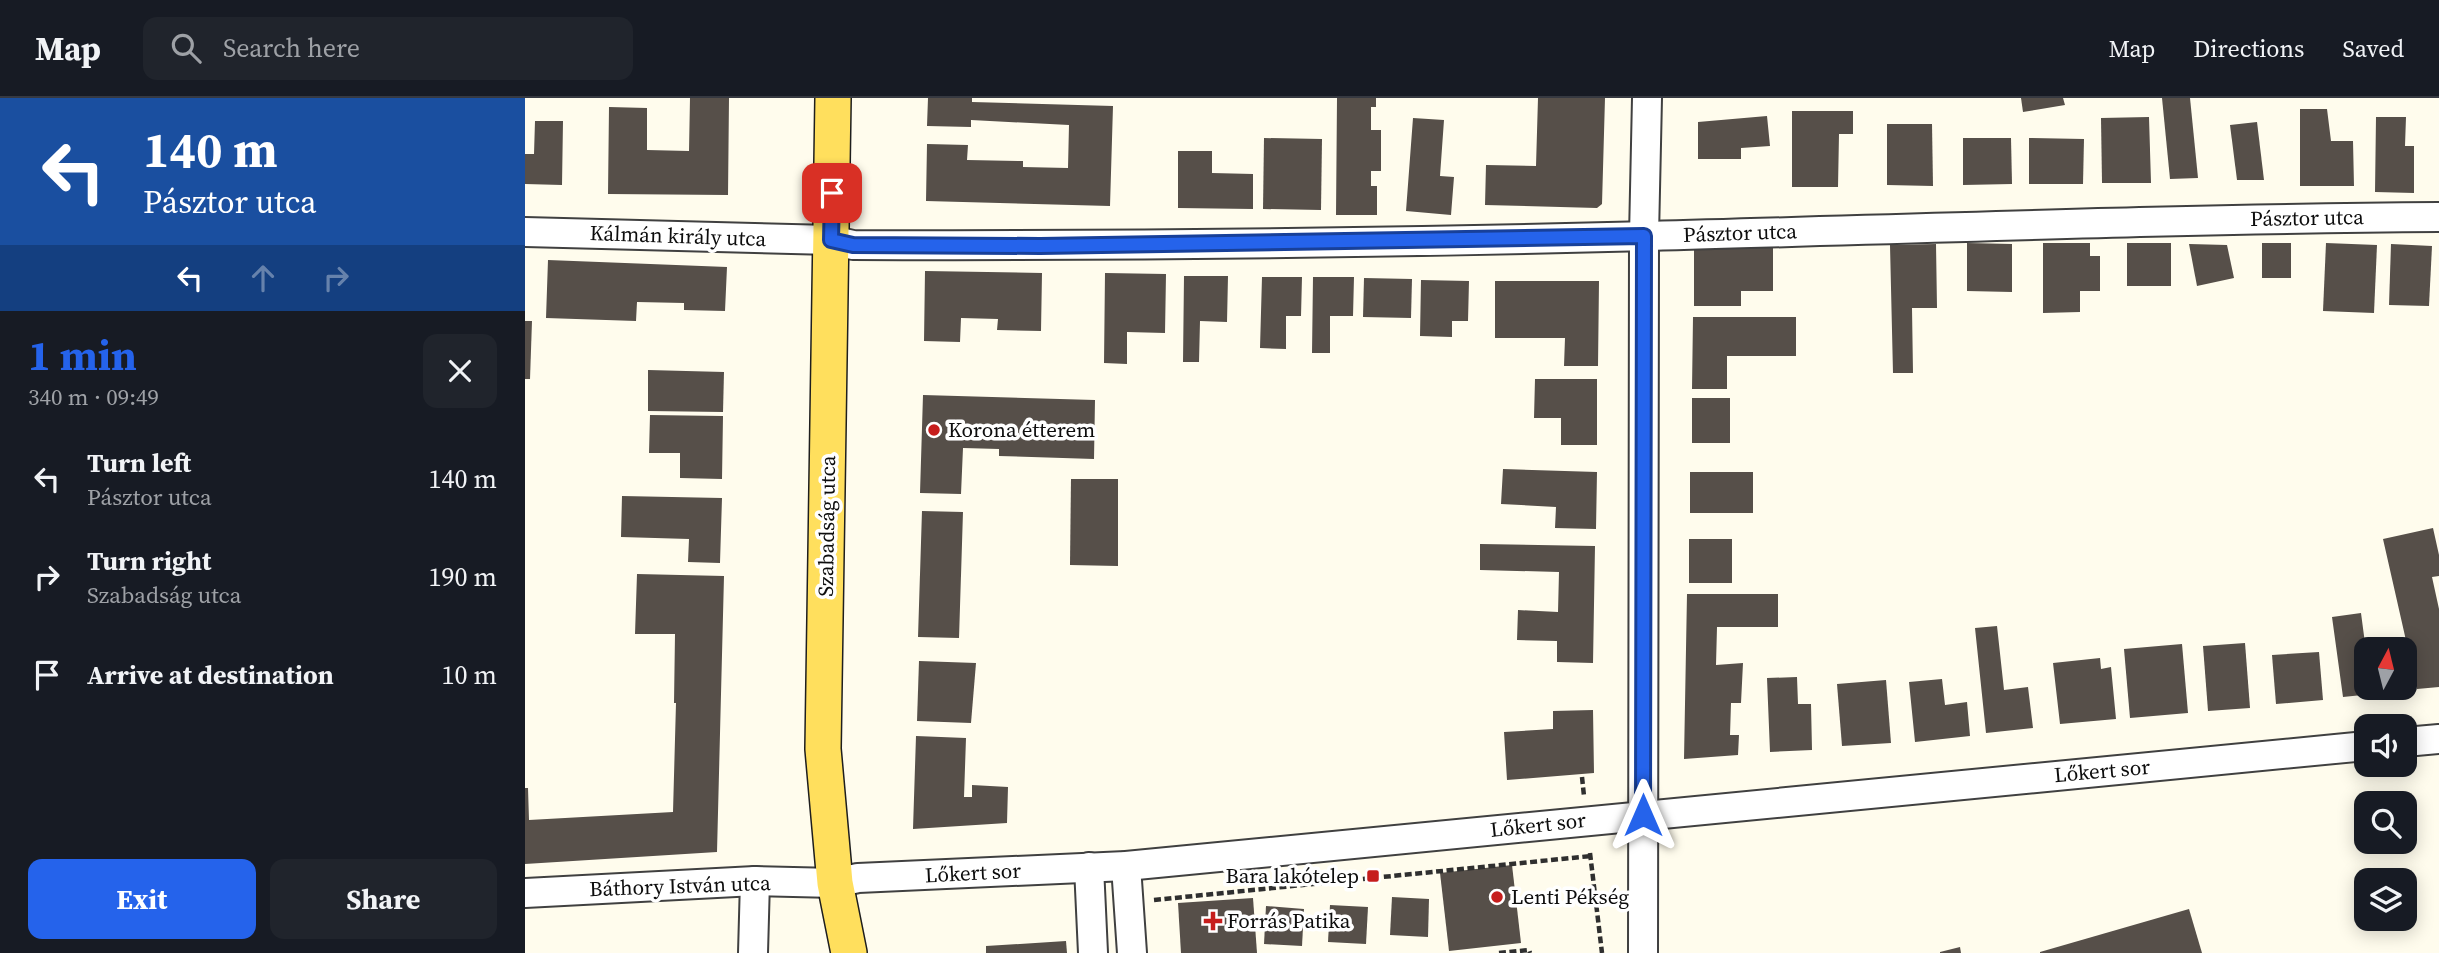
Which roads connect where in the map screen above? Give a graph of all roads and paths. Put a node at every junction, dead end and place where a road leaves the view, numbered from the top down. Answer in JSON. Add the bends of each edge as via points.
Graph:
{"nodes":[{"id":1,"x":833,"y":98,"type":"edge"},
{"id":2,"x":1647,"y":98,"type":"edge"},
{"id":3,"x":2439,"y":217,"type":"edge"},
{"id":4,"x":525,"y":232,"type":"edge"},
{"id":5,"x":1644,"y":236,"type":"junction"},
{"id":6,"x":831,"y":240,"type":"junction"},
{"id":7,"x":2439,"y":739,"type":"edge"},
{"id":8,"x":2417,"y":741,"type":"edge"},
{"id":9,"x":2354,"y":747,"type":"edge"},
{"id":10,"x":1582,"y":777,"type":"dead end"},
{"id":11,"x":1643,"y":815,"type":"junction"},
{"id":12,"x":1587,"y":820,"type":"junction"},
{"id":13,"x":1591,"y":856,"type":"junction"},
{"id":14,"x":1126,"y":866,"type":"junction"},
{"id":15,"x":1089,"y":867,"type":"junction"},
{"id":16,"x":755,"y":881,"type":"junction"},
{"id":17,"x":835,"y":883,"type":"junction"},
{"id":18,"x":525,"y":893,"type":"edge"},
{"id":19,"x":1155,"y":900,"type":"dead end"},
{"id":20,"x":753,"y":953,"type":"edge"},
{"id":21,"x":849,"y":953,"type":"edge"},
{"id":22,"x":1093,"y":953,"type":"edge"},
{"id":23,"x":1132,"y":953,"type":"edge"},
{"id":24,"x":1499,"y":953,"type":"edge"},
{"id":25,"x":1530,"y":953,"type":"edge"},
{"id":26,"x":1602,"y":953,"type":"edge"},
{"id":27,"x":1643,"y":953,"type":"edge"}],
"edges":[{"from":1,"to":6,"type":"main road","name":"Szabadság utca"},
{"from":2,"to":5,"type":"street"},
{"from":3,"to":5,"type":"street","name":"Pásztor utca"},
{"from":4,"to":6,"type":"street","name":"Kálmán király utca"},
{"from":5,"to":6,"type":"street","name":"Pásztor utca","via":[[1040,246],[853,245]]},
{"from":5,"to":11,"type":"street"},
{"from":6,"to":17,"type":"main road","name":"Szabadság utca","via":[[823,749]]},
{"from":7,"to":8,"type":"street"},
{"from":9,"to":11,"type":"street","name":"Lőkert sor"},
{"from":10,"to":12,"type":"path"},
{"from":11,"to":12,"type":"street","name":"Lőkert sor"},
{"from":11,"to":27,"type":"street"},
{"from":12,"to":13,"type":"path"},
{"from":12,"to":14,"type":"street","name":"Lőkert sor"},
{"from":13,"to":19,"type":"path"},
{"from":13,"to":26,"type":"path"},
{"from":14,"to":15,"type":"street","name":"Lőkert sor"},
{"from":14,"to":23,"type":"street"},
{"from":15,"to":17,"type":"street","name":"Lőkert sor","via":[[858,878]]},
{"from":15,"to":22,"type":"street"},
{"from":16,"to":17,"type":"street","name":"Báthory István utca"},
{"from":16,"to":18,"type":"street","name":"Báthory István utca"},
{"from":16,"to":20,"type":"street"},
{"from":17,"to":21,"type":"main road","name":"Szabadság utca"},
{"from":24,"to":25,"type":"path"}]}
